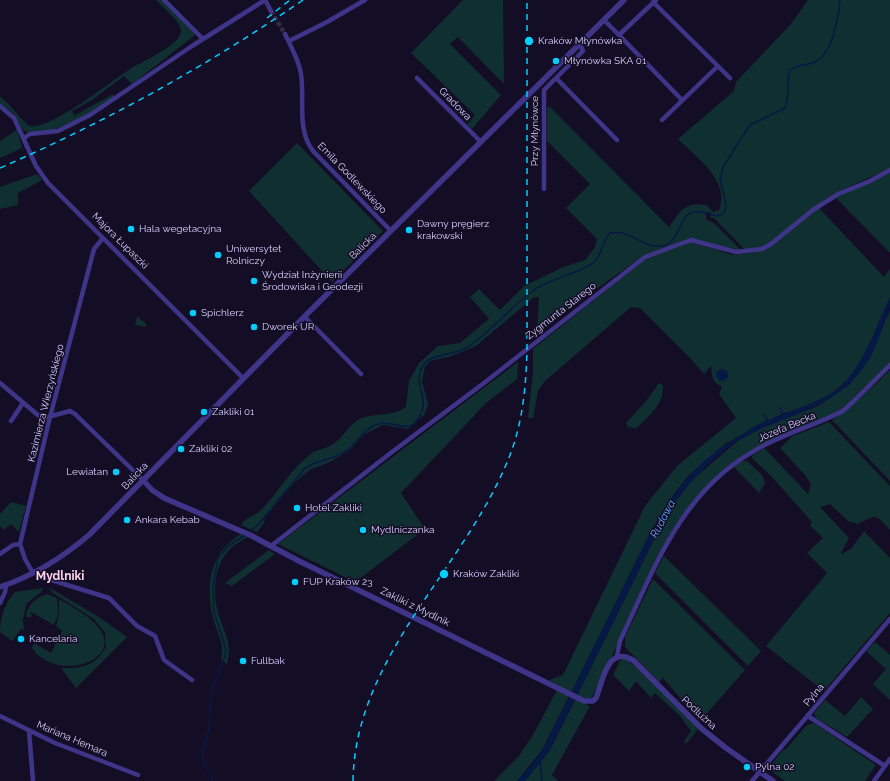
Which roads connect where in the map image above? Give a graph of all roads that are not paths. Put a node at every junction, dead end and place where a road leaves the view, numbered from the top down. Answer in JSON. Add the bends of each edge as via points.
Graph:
{"nodes":[{"id":1,"x":164,"y":0,"type":"edge"},
{"id":2,"x":365,"y":0,"type":"edge"},
{"id":3,"x":624,"y":0,"type":"edge"},
{"id":4,"x":655,"y":1,"type":"edge"},
{"id":5,"x":270,"y":11,"type":"tunnel mouth"},
{"id":6,"x":604,"y":20,"type":"junction"},
{"id":7,"x":285,"y":34,"type":"tunnel mouth"},
{"id":8,"x":619,"y":35,"type":"junction"},
{"id":9,"x":203,"y":39,"type":"junction"},
{"id":10,"x":289,"y":41,"type":"junction"},
{"id":11,"x":580,"y":44,"type":"junction"},
{"id":12,"x":718,"y":66,"type":"junction"},
{"id":13,"x":417,"y":78,"type":"dead end"},
{"id":14,"x":556,"y":78,"type":"junction"},
{"id":15,"x":730,"y":78,"type":"dead end"},
{"id":16,"x":682,"y":100,"type":"junction"},
{"id":17,"x":0,"y":106,"type":"edge"},
{"id":18,"x":662,"y":120,"type":"dead end"},
{"id":19,"x":24,"y":138,"type":"junction"},
{"id":20,"x":617,"y":140,"type":"dead end"},
{"id":21,"x":481,"y":142,"type":"junction"},
{"id":22,"x":890,"y":170,"type":"edge"},
{"id":23,"x":544,"y":189,"type":"dead end"},
{"id":24,"x":391,"y":231,"type":"junction"},
{"id":25,"x":104,"y":238,"type":"junction"},
{"id":26,"x":305,"y":317,"type":"junction"},
{"id":27,"x":890,"y":364,"type":"edge"},
{"id":28,"x":361,"y":374,"type":"dead end"},
{"id":29,"x":244,"y":378,"type":"junction"},
{"id":30,"x":0,"y":383,"type":"edge"},
{"id":31,"x":23,"y":403,"type":"junction"},
{"id":32,"x":50,"y":417,"type":"junction"},
{"id":33,"x":11,"y":421,"type":"dead end"},
{"id":34,"x":143,"y":480,"type":"junction"},
{"id":35,"x":20,"y":544,"type":"junction"},
{"id":36,"x":271,"y":546,"type":"junction"},
{"id":37,"x":0,"y":554,"type":"edge"},
{"id":38,"x":42,"y":569,"type":"junction"},
{"id":39,"x":33,"y":573,"type":"junction"},
{"id":40,"x":3,"y":586,"type":"edge"},
{"id":41,"x":0,"y":603,"type":"edge"},
{"id":42,"x":890,"y":619,"type":"edge"},
{"id":43,"x":617,"y":656,"type":"junction"},
{"id":44,"x":192,"y":680,"type":"dead end"},
{"id":45,"x":0,"y":716,"type":"edge"},
{"id":46,"x":808,"y":716,"type":"junction"},
{"id":47,"x":29,"y":731,"type":"junction"},
{"id":48,"x":890,"y":758,"type":"edge"},
{"id":49,"x":885,"y":766,"type":"junction"},
{"id":50,"x":760,"y":772,"type":"junction"},
{"id":51,"x":138,"y":775,"type":"dead end"},
{"id":52,"x":33,"y":781,"type":"edge"},
{"id":53,"x":752,"y":781,"type":"edge"},
{"id":54,"x":773,"y":781,"type":"edge"},
{"id":55,"x":874,"y":781,"type":"edge"}],
"edges":[{"from":1,"to":9,"type":"street"},
{"from":2,"to":10,"type":"street"},
{"from":3,"to":6,"type":"street","name":"Balicka"},
{"from":4,"to":8,"type":"street"},
{"from":4,"to":12,"type":"street"},
{"from":5,"to":9,"type":"street","via":[[265,0]]},
{"from":6,"to":8,"type":"street"},
{"from":6,"to":11,"type":"street","name":"Balicka"},
{"from":7,"to":10,"type":"street","name":"Emila Godlewskiego"},
{"from":8,"to":16,"type":"street"},
{"from":9,"to":19,"type":"street","via":[[90,115],[58,131],[30,134]]},
{"from":10,"to":24,"type":"street","name":"Emila Godlewskiego","via":[[301,72],[306,141]]},
{"from":11,"to":14,"type":"street","name":"Przy Młynówce","via":[[583,51]]},
{"from":11,"to":21,"type":"street","name":"Balicka"},
{"from":12,"to":15,"type":"street"},
{"from":12,"to":16,"type":"street"},
{"from":13,"to":21,"type":"street","name":"Gradowa"},
{"from":14,"to":20,"type":"street"},
{"from":14,"to":23,"type":"street","name":"Przy Młynówce","via":[[544,90],[543,96]]},
{"from":16,"to":18,"type":"street"},
{"from":17,"to":19,"type":"street","name":"Majora Łupaszki","via":[[14,118]]},
{"from":19,"to":25,"type":"street","name":"Majora Łupaszki","via":[[36,166],[48,182]]},
{"from":21,"to":24,"type":"street","name":"Balicka"},
{"from":22,"to":36,"type":"street","name":"Zygmunta Starego","via":[[838,194],[762,249],[736,252],[691,240],[645,257]]},
{"from":24,"to":26,"type":"street","name":"Balicka"},
{"from":25,"to":29,"type":"street","name":"Majora Łupaszki"},
{"from":25,"to":32,"type":"street","name":"Kazimierza Wierzyńskiego","via":[[94,249]]},
{"from":26,"to":28,"type":"street"},
{"from":26,"to":29,"type":"street","name":"Balicka"},
{"from":27,"to":43,"type":"street","name":"Józefa Becka","via":[[843,410],[754,451],[725,470],[702,492],[680,520],[668,541],[620,641]]},
{"from":29,"to":34,"type":"street","name":"Balicka"},
{"from":30,"to":31,"type":"street"},
{"from":31,"to":32,"type":"street","via":[[39,416]]},
{"from":31,"to":33,"type":"street"},
{"from":32,"to":34,"type":"street","via":[[65,411],[75,414]]},
{"from":32,"to":35,"type":"street","name":"Kazimierza Wierzyńskiego"},
{"from":34,"to":36,"type":"street","name":"Zakliki z Mydlnik","via":[[164,498]]},
{"from":34,"to":38,"type":"street","name":"Balicka","via":[[89,535]]},
{"from":35,"to":37,"type":"street"},
{"from":35,"to":39,"type":"street"},
{"from":36,"to":43,"type":"street","name":"Zakliki z Mydlnik","via":[[584,701],[594,701],[604,672]]},
{"from":38,"to":39,"type":"street","name":"Balicka"},
{"from":38,"to":44,"type":"street","via":[[48,579],[109,598],[137,626],[154,636],[164,660]]},
{"from":39,"to":40,"type":"street","name":"Balicka"},
{"from":40,"to":41,"type":"street","via":[[5,592]]},
{"from":42,"to":46,"type":"street","name":"Pylna"},
{"from":43,"to":50,"type":"street","name":"Podłużna","via":[[625,655],[633,660],[702,729]]},
{"from":45,"to":47,"type":"street","name":"Mariana Hemara"},
{"from":46,"to":49,"type":"street"},
{"from":46,"to":50,"type":"street","name":"Pylna"},
{"from":47,"to":51,"type":"street","name":"Mariana Hemara"},
{"from":47,"to":52,"type":"street"},
{"from":48,"to":49,"type":"street"},
{"from":49,"to":55,"type":"street"},
{"from":50,"to":53,"type":"street","name":"Pylna"},
{"from":50,"to":54,"type":"street","name":"Podłużna"}]}
